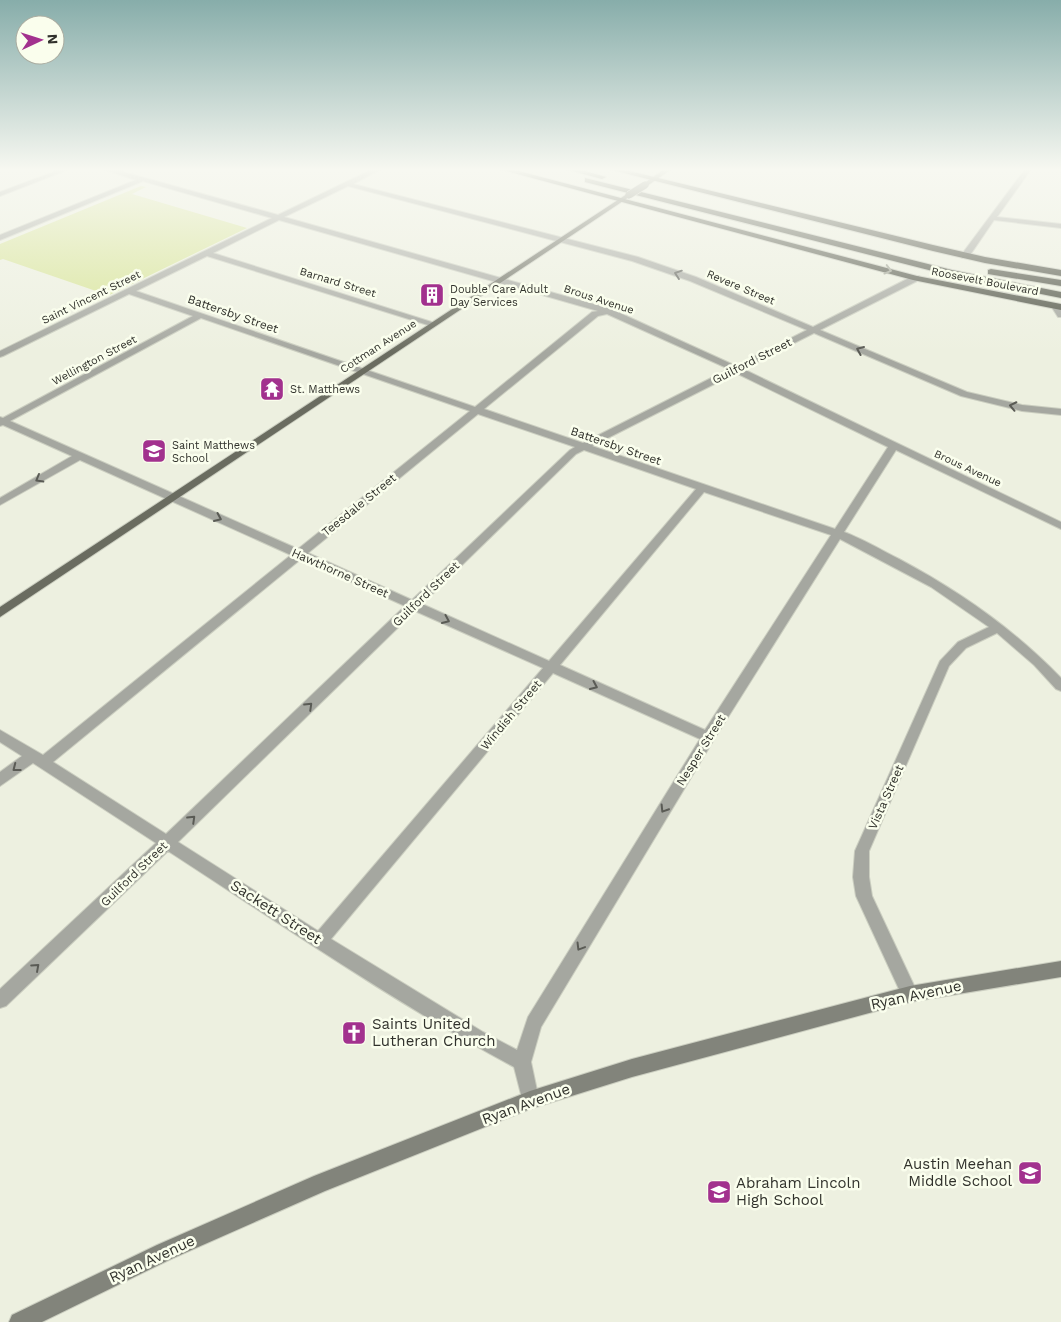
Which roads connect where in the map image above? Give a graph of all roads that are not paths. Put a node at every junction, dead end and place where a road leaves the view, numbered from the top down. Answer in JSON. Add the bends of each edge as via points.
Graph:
{"nodes":[{"id":1,"x":20,"y":230,"type":"edge"},
{"id":2,"x":254,"y":230,"type":"edge"},
{"id":3,"x":320,"y":230,"type":"edge"},
{"id":4,"x":522,"y":230,"type":"edge"},
{"id":5,"x":577,"y":230,"type":"edge"},
{"id":6,"x":740,"y":230,"type":"edge"},
{"id":7,"x":788,"y":230,"type":"edge"},
{"id":8,"x":806,"y":230,"type":"edge"},
{"id":9,"x":857,"y":230,"type":"edge"},
{"id":10,"x":984,"y":230,"type":"edge"},
{"id":11,"x":882,"y":236,"type":"junction"},
{"id":12,"x":0,"y":238,"type":"edge"},
{"id":13,"x":562,"y":240,"type":"junction"},
{"id":14,"x":206,"y":253,"type":"junction"},
{"id":15,"x":965,"y":256,"type":"junction"},
{"id":16,"x":1061,"y":273,"type":"edge"},
{"id":17,"x":1009,"y":276,"type":"junction"},
{"id":18,"x":916,"y":278,"type":"junction"},
{"id":19,"x":502,"y":281,"type":"junction"},
{"id":20,"x":1061,"y":283,"type":"edge"},
{"id":21,"x":129,"y":291,"type":"junction"},
{"id":22,"x":1061,"y":295,"type":"edge"},
{"id":23,"x":1058,"y":306,"type":"edge"},
{"id":24,"x":608,"y":311,"type":"junction"},
{"id":25,"x":1061,"y":315,"type":"edge"},
{"id":26,"x":199,"y":316,"type":"junction"},
{"id":27,"x":434,"y":324,"type":"junction"},
{"id":28,"x":812,"y":330,"type":"junction"},
{"id":29,"x":0,"y":354,"type":"edge"},
{"id":30,"x":735,"y":370,"type":"junction"},
{"id":31,"x":361,"y":372,"type":"junction"},
{"id":32,"x":476,"y":411,"type":"junction"},
{"id":33,"x":1061,"y":412,"type":"edge"},
{"id":34,"x":1,"y":421,"type":"edge"},
{"id":35,"x":894,"y":445,"type":"junction"},
{"id":36,"x":581,"y":447,"type":"junction"},
{"id":37,"x":79,"y":456,"type":"junction"},
{"id":38,"x":701,"y":489,"type":"junction"},
{"id":39,"x":173,"y":498,"type":"junction"},
{"id":40,"x":0,"y":502,"type":"edge"},
{"id":41,"x":1061,"y":526,"type":"edge"},
{"id":42,"x":836,"y":535,"type":"junction"},
{"id":43,"x":298,"y":554,"type":"junction"},
{"id":44,"x":414,"y":606,"type":"junction"},
{"id":45,"x":0,"y":613,"type":"edge"},
{"id":46,"x":999,"y":628,"type":"junction"},
{"id":47,"x":551,"y":667,"type":"junction"},
{"id":48,"x":1061,"y":686,"type":"edge"},
{"id":49,"x":0,"y":735,"type":"edge"},
{"id":50,"x":708,"y":738,"type":"junction"},
{"id":51,"x":37,"y":759,"type":"junction"},
{"id":52,"x":0,"y":780,"type":"edge"},
{"id":53,"x":168,"y":842,"type":"junction"},
{"id":54,"x":320,"y":940,"type":"junction"},
{"id":55,"x":1061,"y":969,"type":"edge"},
{"id":56,"x":910,"y":994,"type":"junction"},
{"id":57,"x":0,"y":1000,"type":"edge"},
{"id":58,"x":522,"y":1062,"type":"junction"},
{"id":59,"x":530,"y":1100,"type":"junction"},
{"id":60,"x":19,"y":1322,"type":"edge"}],
"edges":[{"from":1,"to":12,"type":"street"},
{"from":2,"to":14,"type":"street","name":"Saint Vincent Street"},
{"from":3,"to":19,"type":"street","name":"Brous Avenue"},
{"from":4,"to":13,"type":"street","name":"Revere Street"},
{"from":5,"to":13,"type":"main road","name":"Cottman Avenue"},
{"from":6,"to":18,"type":"highway","name":"Roosevelt Boulevard","one_way":true},
{"from":7,"to":22,"type":"highway","name":"Roosevelt Boulevard","via":[[959,275]]},
{"from":8,"to":17,"type":"highway","name":"Roosevelt Boulevard"},
{"from":9,"to":11,"type":"highway","name":"Roosevelt Boulevard"},
{"from":10,"to":15,"type":"street"},
{"from":11,"to":15,"type":"highway","name":"Roosevelt Boulevard"},
{"from":11,"to":17,"type":"highway"},
{"from":13,"to":19,"type":"main road","name":"Cottman Avenue"},
{"from":28,"to":13,"type":"street","name":"Revere Street","one_way":true,"via":[[693,279],[635,259]]},
{"from":14,"to":21,"type":"street","name":"Saint Vincent Street"},
{"from":14,"to":27,"type":"street","name":"Barnard Street"},
{"from":15,"to":16,"type":"highway","name":"Roosevelt Boulevard"},
{"from":17,"to":20,"type":"highway","name":"Roosevelt Boulevard"},
{"from":18,"to":23,"type":"highway","name":"Roosevelt Boulevard"},
{"from":18,"to":28,"type":"street","name":"Guilford Street"},
{"from":19,"to":24,"type":"street","name":"Brous Avenue"},
{"from":19,"to":27,"type":"main road","name":"Cottman Avenue"},
{"from":21,"to":26,"type":"street","name":"Battersby Street"},
{"from":21,"to":29,"type":"street","name":"Saint Vincent Street"},
{"from":23,"to":25,"type":"street"},
{"from":24,"to":30,"type":"street","name":"Brous Avenue"},
{"from":24,"to":32,"type":"street","name":"Teesdale Street","via":[[595,314]]},
{"from":26,"to":31,"type":"street","name":"Battersby Street"},
{"from":26,"to":34,"type":"street","name":"Wellington Street"},
{"from":27,"to":31,"type":"main road","name":"Cottman Avenue"},
{"from":28,"to":30,"type":"street","name":"Guilford Street"},
{"from":33,"to":28,"type":"street","name":"Revere Street","one_way":true,"via":[[1022,408],[964,394]]},
{"from":30,"to":35,"type":"street","name":"Brous Avenue"},
{"from":30,"to":36,"type":"street","name":"Guilford Street"},
{"from":31,"to":32,"type":"street","name":"Battersby Street"},
{"from":31,"to":39,"type":"main road","name":"Cottman Avenue"},
{"from":32,"to":36,"type":"street","name":"Battersby Street"},
{"from":32,"to":43,"type":"street","name":"Teesdale Street"},
{"from":34,"to":37,"type":"street","name":"Hawthorne Street"},
{"from":35,"to":41,"type":"street","name":"Brous Avenue"},
{"from":35,"to":42,"type":"street","name":"Nesper Street"},
{"from":36,"to":38,"type":"street","name":"Battersby Street"},
{"from":36,"to":44,"type":"street","name":"Guilford Street"},
{"from":37,"to":39,"type":"street","name":"Hawthorne Street"},
{"from":37,"to":40,"type":"street","one_way":true},
{"from":38,"to":42,"type":"street","name":"Battersby Street"},
{"from":38,"to":47,"type":"street","name":"Windish Street"},
{"from":39,"to":43,"type":"street","name":"Hawthorne Street","one_way":true},
{"from":39,"to":45,"type":"main road","name":"Cottman Avenue"},
{"from":42,"to":46,"type":"street","name":"Battersby Street","via":[[919,576]]},
{"from":42,"to":50,"type":"street","name":"Nesper Street"},
{"from":43,"to":44,"type":"street","name":"Hawthorne Street"},
{"from":43,"to":51,"type":"street","name":"Teesdale Street"},
{"from":44,"to":47,"type":"street","name":"Hawthorne Street","one_way":true},
{"from":53,"to":44,"type":"street","name":"Guilford Street","one_way":true},
{"from":46,"to":48,"type":"street","name":"Battersby Street","via":[[1034,656]]},
{"from":46,"to":56,"type":"street","name":"Vista Street","via":[[957,647],[944,664],[862,851],[864,896]]},
{"from":47,"to":50,"type":"street","name":"Hawthorne Street","one_way":true},
{"from":47,"to":54,"type":"street","name":"Windish Street"},
{"from":49,"to":51,"type":"street","name":"Sackett Street"},
{"from":50,"to":58,"type":"street","name":"Nesper Street","one_way":true,"via":[[534,1023]]},
{"from":51,"to":52,"type":"street","name":"Teesdale Street","one_way":true},
{"from":51,"to":53,"type":"street","name":"Sackett Street"},
{"from":53,"to":54,"type":"street","name":"Sackett Street"},
{"from":57,"to":53,"type":"street","name":"Guilford Street","one_way":true},
{"from":54,"to":58,"type":"street","name":"Sackett Street","via":[[477,1038]]},
{"from":55,"to":56,"type":"street","name":"Ryan Avenue"},
{"from":56,"to":59,"type":"street","name":"Ryan Avenue","via":[[632,1068]]},
{"from":58,"to":59,"type":"street"},
{"from":59,"to":60,"type":"street","name":"Ryan Avenue","via":[[321,1183],[164,1252]]}]}
